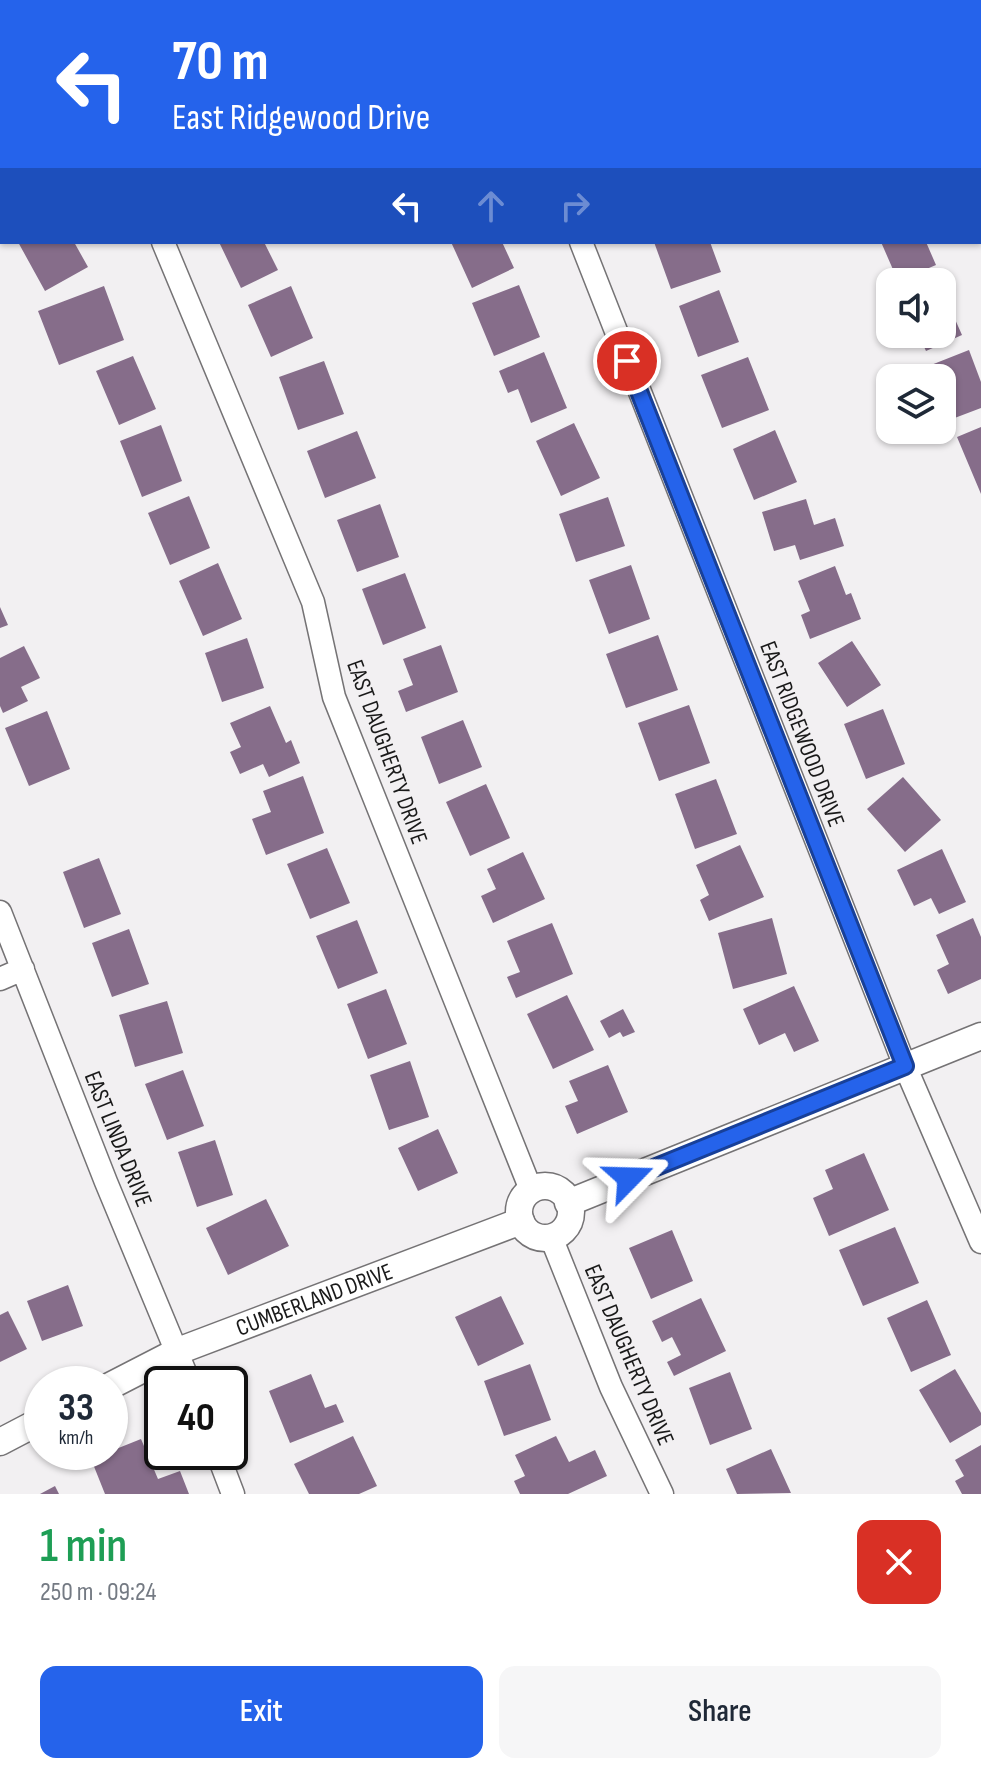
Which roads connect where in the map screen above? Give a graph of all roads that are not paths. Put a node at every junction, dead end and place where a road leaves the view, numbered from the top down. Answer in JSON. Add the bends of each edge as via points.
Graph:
{"nodes":[{"id":1,"x":164,"y":244,"type":"edge"},
{"id":2,"x":582,"y":244,"type":"edge"},
{"id":3,"x":0,"y":912,"type":"edge"},
{"id":4,"x":23,"y":969,"type":"junction"},
{"id":5,"x":0,"y":979,"type":"edge"},
{"id":6,"x":981,"y":1036,"type":"edge"},
{"id":7,"x":905,"y":1066,"type":"junction"},
{"id":8,"x":531,"y":1190,"type":"junction"},
{"id":9,"x":568,"y":1203,"type":"junction"},
{"id":10,"x":521,"y":1221,"type":"junction"},
{"id":11,"x":551,"y":1237,"type":"junction"},
{"id":12,"x":981,"y":1242,"type":"edge"},
{"id":13,"x":178,"y":1351,"type":"junction"},
{"id":14,"x":183,"y":1366,"type":"edge"},
{"id":15,"x":128,"y":1377,"type":"edge"},
{"id":16,"x":24,"y":1429,"type":"edge"},
{"id":17,"x":0,"y":1442,"type":"edge"},
{"id":18,"x":224,"y":1470,"type":"edge"},
{"id":19,"x":233,"y":1494,"type":"edge"},
{"id":20,"x":662,"y":1494,"type":"edge"}],
"edges":[{"from":1,"to":8,"type":"street","name":"EAST DAUGHERTY DRIVE","via":[[313,602],[334,697]]},
{"from":2,"to":7,"type":"street","name":"EAST RIDGEWOOD DRIVE"},
{"from":3,"to":4,"type":"street","name":"EAST LINDA DRIVE"},
{"from":4,"to":5,"type":"street"},
{"from":4,"to":13,"type":"street","name":"EAST LINDA DRIVE"},
{"from":6,"to":7,"type":"street"},
{"from":7,"to":9,"type":"street"},
{"from":7,"to":12,"type":"street","name":"EAST RIDGEWOOD DRIVE"},
{"from":8,"to":9,"type":"street","via":[[551,1186]]},
{"from":8,"to":10,"type":"street","via":[[521,1198]]},
{"from":9,"to":11,"type":"street","via":[[569,1222]]},
{"from":10,"to":11,"type":"street","via":[[531,1233]]},
{"from":10,"to":13,"type":"street","name":"CUMBERLAND DRIVE"},
{"from":11,"to":20,"type":"street","name":"EAST DAUGHERTY DRIVE","via":[[611,1387]]},
{"from":13,"to":14,"type":"street","name":"EAST LINDA DRIVE"},
{"from":13,"to":15,"type":"street","name":"CUMBERLAND DRIVE"},
{"from":16,"to":17,"type":"street"},
{"from":18,"to":19,"type":"street"}]}
